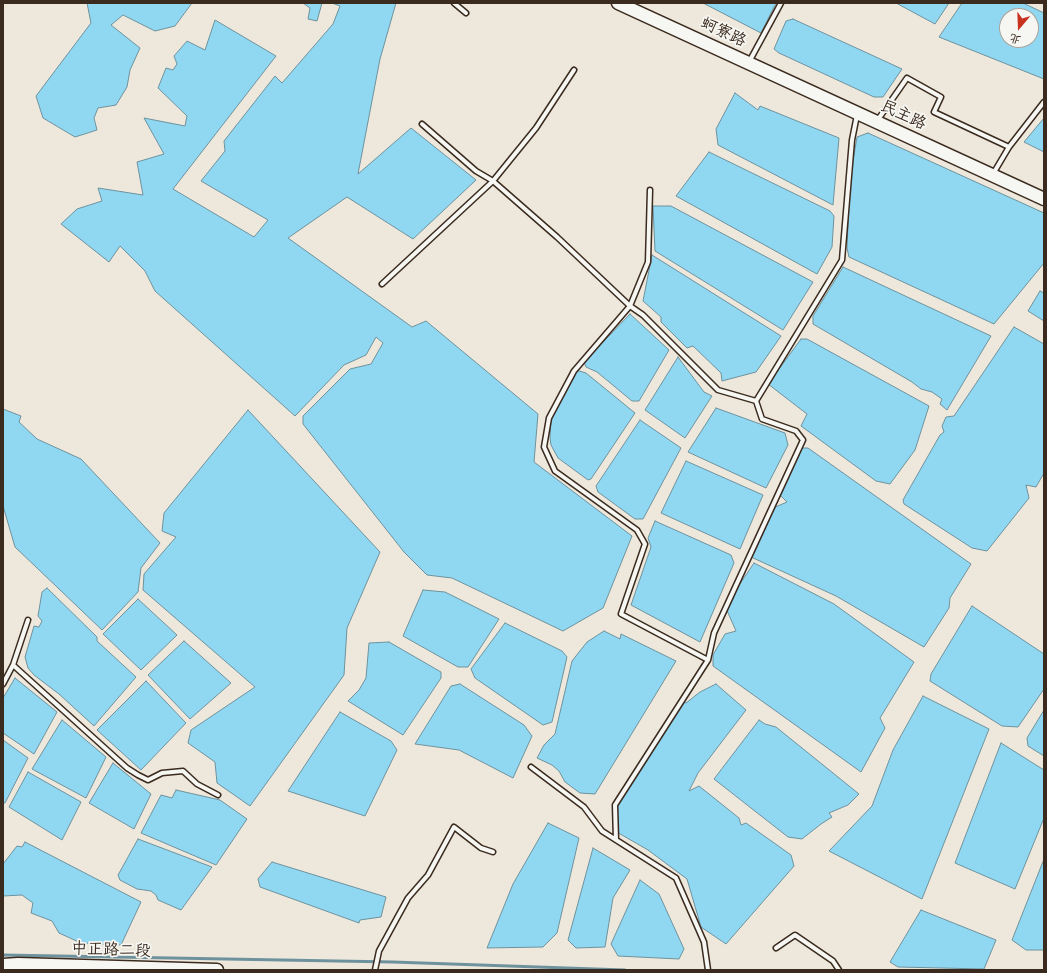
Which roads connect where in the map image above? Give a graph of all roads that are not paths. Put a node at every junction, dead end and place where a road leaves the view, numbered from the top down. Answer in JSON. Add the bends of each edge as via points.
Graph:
{"nodes":[{"id":1,"x":454,"y":3,"type":"edge"},
{"id":2,"x":781,"y":3,"type":"edge"},
{"id":3,"x":625,"y":4,"type":"edge"},
{"id":4,"x":466,"y":13,"type":"dead end"},
{"id":5,"x":749,"y":63,"type":"junction"},
{"id":6,"x":574,"y":70,"type":"dead end"},
{"id":7,"x":1044,"y":102,"type":"edge"},
{"id":8,"x":858,"y":112,"type":"junction"},
{"id":9,"x":877,"y":121,"type":"junction"},
{"id":10,"x":422,"y":124,"type":"dead end"},
{"id":11,"x":1009,"y":147,"type":"junction"},
{"id":12,"x":993,"y":174,"type":"junction"},
{"id":13,"x":492,"y":181,"type":"junction"},
{"id":14,"x":650,"y":190,"type":"dead end"},
{"id":15,"x":1044,"y":199,"type":"edge"},
{"id":16,"x":382,"y":284,"type":"dead end"},
{"id":17,"x":630,"y":306,"type":"junction"},
{"id":18,"x":756,"y":401,"type":"junction"},
{"id":19,"x":28,"y":620,"type":"dead end"},
{"id":20,"x":708,"y":660,"type":"junction"},
{"id":21,"x":14,"y":665,"type":"junction"},
{"id":22,"x":3,"y":684,"type":"edge"},
{"id":23,"x":531,"y":767,"type":"dead end"},
{"id":24,"x":218,"y":795,"type":"dead end"},
{"id":25,"x":616,"y":840,"type":"junction"},
{"id":26,"x":493,"y":852,"type":"dead end"},
{"id":27,"x":776,"y":948,"type":"dead end"},
{"id":28,"x":3,"y":965,"type":"edge"},
{"id":29,"x":217,"y":970,"type":"edge"},
{"id":30,"x":375,"y":970,"type":"edge"},
{"id":31,"x":708,"y":970,"type":"edge"},
{"id":32,"x":839,"y":970,"type":"edge"}],
"edges":[{"from":1,"to":4,"type":"lane"},
{"from":2,"to":5,"type":"lane"},
{"from":3,"to":5,"type":"street","name":"蚵寮路"},
{"from":5,"to":8,"type":"street","name":"民主路"},
{"from":6,"to":13,"type":"lane","via":[[536,128]]},
{"from":7,"to":11,"type":"lane"},
{"from":8,"to":9,"type":"street","name":"民主路"},
{"from":8,"to":18,"type":"lane","via":[[852,140],[842,260]]},
{"from":9,"to":11,"type":"lane","via":[[907,78],[941,97],[934,112]]},
{"from":9,"to":12,"type":"street","name":"民主路"},
{"from":10,"to":13,"type":"lane","via":[[476,171]]},
{"from":11,"to":12,"type":"lane"},
{"from":12,"to":15,"type":"street","name":"民主路"},
{"from":13,"to":16,"type":"lane"},
{"from":13,"to":17,"type":"lane","via":[[557,237]]},
{"from":14,"to":17,"type":"lane","via":[[648,262]]},
{"from":17,"to":18,"type":"lane","via":[[643,315],[718,390]]},
{"from":17,"to":20,"type":"lane","via":[[574,371],[549,418],[544,447],[555,471],[637,530],[645,544],[621,614]]},
{"from":18,"to":20,"type":"lane","via":[[762,418],[796,431],[803,440],[714,633]]},
{"from":19,"to":21,"type":"lane"},
{"from":20,"to":25,"type":"lane","via":[[615,805]]},
{"from":21,"to":22,"type":"lane"},
{"from":21,"to":24,"type":"lane","via":[[138,776],[148,780],[162,773],[183,771],[197,784]]},
{"from":23,"to":25,"type":"lane","via":[[584,807],[602,831]]},
{"from":25,"to":31,"type":"lane","via":[[676,878],[704,942]]},
{"from":26,"to":30,"type":"lane","via":[[481,848],[454,827],[428,874],[404,905],[379,951]]},
{"from":27,"to":32,"type":"lane","via":[[795,935],[833,961]]},
{"from":28,"to":29,"type":"street","name":"中正路二段"}]}
